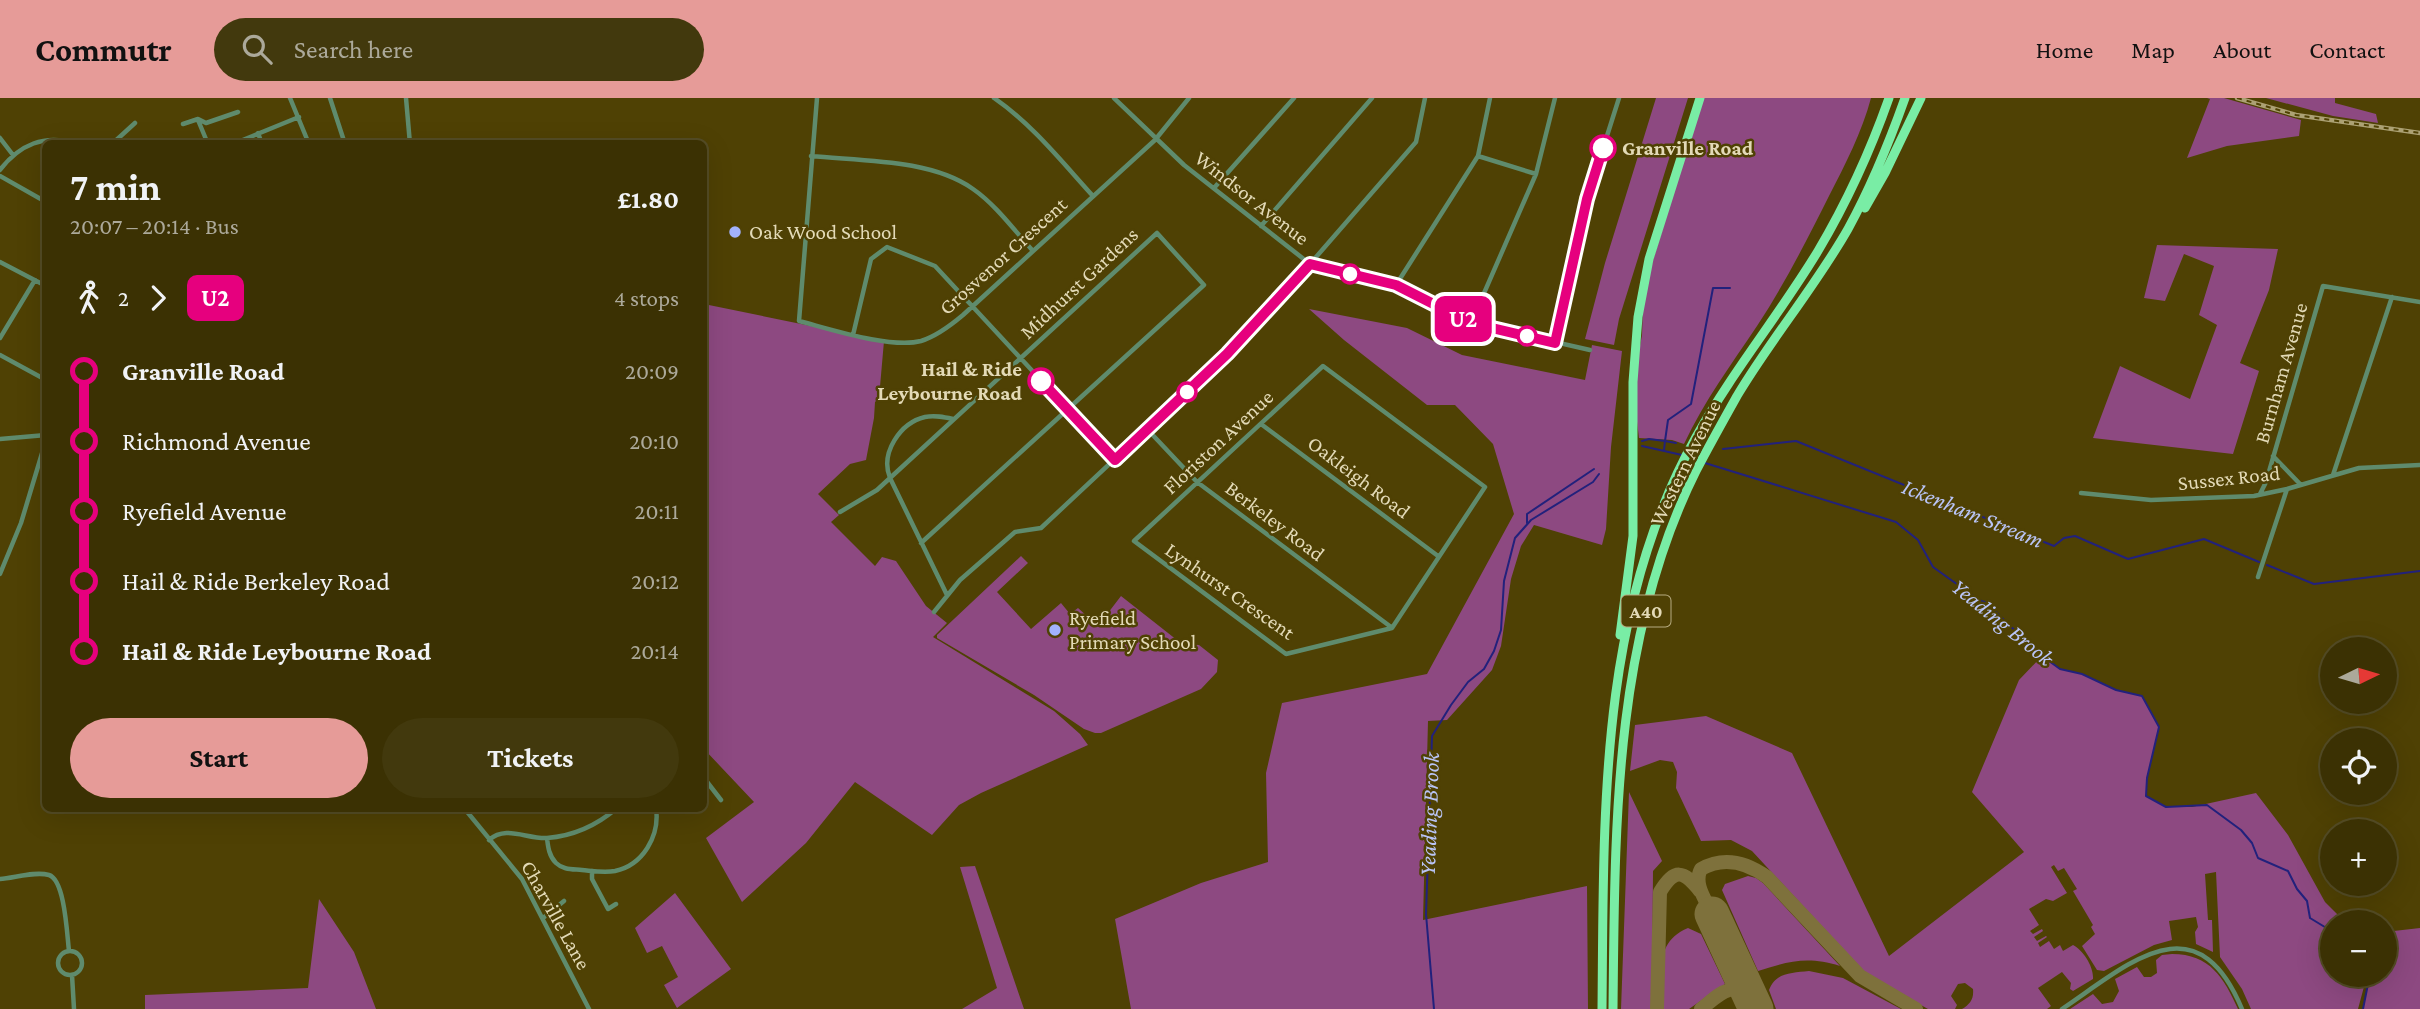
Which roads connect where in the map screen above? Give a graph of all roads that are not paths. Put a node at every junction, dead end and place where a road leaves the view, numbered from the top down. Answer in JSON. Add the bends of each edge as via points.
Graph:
{"nodes":[{"id":1,"x":290,"y":98,"type":"edge"},
{"id":2,"x":330,"y":98,"type":"edge"},
{"id":3,"x":406,"y":98,"type":"edge"},
{"id":4,"x":817,"y":98,"type":"edge"},
{"id":5,"x":993,"y":98,"type":"edge"},
{"id":6,"x":1114,"y":98,"type":"edge"},
{"id":7,"x":1189,"y":98,"type":"edge"},
{"id":8,"x":1294,"y":98,"type":"edge"},
{"id":9,"x":1372,"y":98,"type":"edge"},
{"id":10,"x":1425,"y":98,"type":"edge"},
{"id":11,"x":1490,"y":98,"type":"edge"},
{"id":12,"x":1555,"y":98,"type":"edge"},
{"id":13,"x":1619,"y":98,"type":"edge"},
{"id":14,"x":1700,"y":98,"type":"edge"},
{"id":15,"x":1889,"y":98,"type":"edge"},
{"id":16,"x":1905,"y":98,"type":"edge"},
{"id":17,"x":1921,"y":98,"type":"edge"},
{"id":18,"x":238,"y":111,"type":"dead end"},
{"id":19,"x":299,"y":117,"type":"junction"},
{"id":20,"x":198,"y":119,"type":"junction"},
{"id":21,"x":135,"y":123,"type":"dead end"},
{"id":22,"x":183,"y":124,"type":"dead end"},
{"id":23,"x":258,"y":133,"type":"junction"},
{"id":24,"x":0,"y":138,"type":"edge"},
{"id":25,"x":116,"y":140,"type":"edge"},
{"id":26,"x":206,"y":140,"type":"edge"},
{"id":27,"x":242,"y":140,"type":"edge"},
{"id":28,"x":261,"y":140,"type":"edge"},
{"id":29,"x":308,"y":140,"type":"edge"},
{"id":30,"x":344,"y":140,"type":"edge"},
{"id":31,"x":410,"y":140,"type":"edge"},
{"id":32,"x":1155,"y":140,"type":"junction"},
{"id":33,"x":42,"y":141,"type":"edge"},
{"id":34,"x":13,"y":155,"type":"junction"},
{"id":35,"x":811,"y":156,"type":"junction"},
{"id":36,"x":1478,"y":156,"type":"junction"},
{"id":37,"x":0,"y":170,"type":"edge"},
{"id":38,"x":1535,"y":174,"type":"junction"},
{"id":39,"x":0,"y":176,"type":"edge"},
{"id":40,"x":1214,"y":188,"type":"junction"},
{"id":41,"x":1093,"y":196,"type":"junction"},
{"id":42,"x":42,"y":200,"type":"edge"},
{"id":43,"x":1261,"y":226,"type":"junction"},
{"id":44,"x":1033,"y":251,"type":"junction"},
{"id":45,"x":1830,"y":258,"type":"junction"},
{"id":46,"x":0,"y":261,"type":"edge"},
{"id":47,"x":1310,"y":264,"type":"junction"},
{"id":48,"x":35,"y":280,"type":"junction"},
{"id":49,"x":42,"y":284,"type":"edge"},
{"id":50,"x":1396,"y":285,"type":"junction"},
{"id":51,"x":2392,"y":297,"type":"junction"},
{"id":52,"x":2420,"y":302,"type":"edge"},
{"id":53,"x":974,"y":305,"type":"junction"},
{"id":54,"x":1471,"y":323,"type":"junction"},
{"id":55,"x":853,"y":335,"type":"junction"},
{"id":56,"x":0,"y":338,"type":"edge"},
{"id":57,"x":1555,"y":343,"type":"junction"},
{"id":58,"x":1590,"y":350,"type":"dead end"},
{"id":59,"x":0,"y":355,"type":"edge"},
{"id":60,"x":1021,"y":359,"type":"junction"},
{"id":61,"x":42,"y":378,"type":"edge"},
{"id":62,"x":1068,"y":410,"type":"junction"},
{"id":63,"x":954,"y":419,"type":"junction"},
{"id":64,"x":1261,"y":424,"type":"junction"},
{"id":65,"x":1147,"y":430,"type":"junction"},
{"id":66,"x":42,"y":438,"type":"edge"},
{"id":67,"x":0,"y":439,"type":"edge"},
{"id":68,"x":42,"y":452,"type":"edge"},
{"id":69,"x":2273,"y":456,"type":"junction"},
{"id":70,"x":1115,"y":460,"type":"junction"},
{"id":71,"x":2420,"y":465,"type":"edge"},
{"id":72,"x":2333,"y":475,"type":"junction"},
{"id":73,"x":890,"y":478,"type":"junction"},
{"id":74,"x":1197,"y":482,"type":"junction"},
{"id":75,"x":2266,"y":482,"type":"junction"},
{"id":76,"x":2301,"y":485,"type":"junction"},
{"id":77,"x":2287,"y":489,"type":"junction"},
{"id":78,"x":2081,"y":493,"type":"dead end"},
{"id":79,"x":2268,"y":493,"type":"junction"},
{"id":80,"x":2260,"y":494,"type":"junction"},
{"id":81,"x":840,"y":512,"type":"dead end"},
{"id":82,"x":1134,"y":541,"type":"joint"},
{"id":83,"x":921,"y":543,"type":"junction"},
{"id":84,"x":1438,"y":556,"type":"junction"},
{"id":85,"x":0,"y":574,"type":"edge"},
{"id":86,"x":2259,"y":577,"type":"dead end"},
{"id":87,"x":947,"y":595,"type":"junction"},
{"id":88,"x":934,"y":612,"type":"dead end"},
{"id":89,"x":1392,"y":628,"type":"junction"},
{"id":90,"x":1610,"y":731,"type":"junction"},
{"id":91,"x":707,"y":782,"type":"edge"},
{"id":92,"x":721,"y":800,"type":"dead end"},
{"id":93,"x":467,"y":812,"type":"edge"},
{"id":94,"x":612,"y":812,"type":"edge"},
{"id":95,"x":656,"y":812,"type":"edge"},
{"id":96,"x":547,"y":838,"type":"junction"},
{"id":97,"x":489,"y":839,"type":"junction"},
{"id":98,"x":592,"y":871,"type":"junction"},
{"id":99,"x":0,"y":879,"type":"edge"},
{"id":100,"x":564,"y":901,"type":"dead end"},
{"id":101,"x":616,"y":904,"type":"dead end"},
{"id":102,"x":543,"y":918,"type":"junction"},
{"id":103,"x":69,"y":951,"type":"junction"},
{"id":104,"x":72,"y":975,"type":"junction"},
{"id":105,"x":74,"y":1009,"type":"edge"},
{"id":106,"x":589,"y":1009,"type":"edge"},
{"id":107,"x":1602,"y":1009,"type":"edge"},
{"id":108,"x":1613,"y":1009,"type":"edge"},
{"id":109,"x":2062,"y":1009,"type":"edge"},
{"id":110,"x":2242,"y":1009,"type":"edge"}],
"edges":[{"from":1,"to":19,"type":"street"},
{"from":2,"to":30,"type":"street"},
{"from":3,"to":31,"type":"street"},
{"from":4,"to":35,"type":"street"},
{"from":5,"to":41,"type":"street","via":[[1031,128]]},
{"from":6,"to":32,"type":"street","name":"Windsor Avenue"},
{"from":7,"to":32,"type":"street","name":"Grosvenor Crescent"},
{"from":8,"to":40,"type":"street"},
{"from":9,"to":43,"type":"street"},
{"from":10,"to":47,"type":"street","via":[[1416,142]]},
{"from":11,"to":36,"type":"street"},
{"from":12,"to":38,"type":"street"},
{"from":13,"to":57,"type":"street","via":[[1587,199]]},
{"from":14,"to":90,"type":"highway","via":[[1652,249],[1638,317],[1633,382],[1633,536]]},
{"from":15,"to":90,"type":"highway","name":"Western Avenue","number":"A40","via":[[1852,190],[1696,437],[1663,506],[1628,624]]},
{"from":16,"to":45,"type":"highway","name":"Western Avenue","number":"A40","via":[[1864,198]]},
{"from":17,"to":45,"type":"highway","via":[[1885,173],[1850,234]]},
{"from":18,"to":20,"type":"street","via":[[206,123]]},
{"from":19,"to":23,"type":"street"},
{"from":19,"to":29,"type":"street"},
{"from":20,"to":22,"type":"street"},
{"from":20,"to":26,"type":"street"},
{"from":21,"to":25,"type":"street"},
{"from":23,"to":27,"type":"street"},
{"from":23,"to":28,"type":"street"},
{"from":24,"to":34,"type":"street"},
{"from":32,"to":40,"type":"street","name":"Windsor Avenue"},
{"from":32,"to":41,"type":"street","name":"Grosvenor Crescent"},
{"from":33,"to":34,"type":"street"},
{"from":34,"to":37,"type":"street"},
{"from":35,"to":44,"type":"street","via":[[929,169],[950,176],[989,202]]},
{"from":35,"to":55,"type":"street","name":"Grosvenor Crescent","via":[[799,321]]},
{"from":36,"to":38,"type":"street"},
{"from":36,"to":50,"type":"street"},
{"from":38,"to":54,"type":"street"},
{"from":39,"to":42,"type":"street"},
{"from":40,"to":43,"type":"street","name":"Windsor Avenue"},
{"from":41,"to":44,"type":"street","name":"Grosvenor Crescent"},
{"from":43,"to":47,"type":"street","name":"Windsor Avenue"},
{"from":44,"to":53,"type":"street","name":"Grosvenor Crescent"},
{"from":45,"to":108,"type":"highway","name":"Western Avenue","number":"A40","via":[[1712,442],[1682,500],[1649,599],[1632,676],[1620,777]]},
{"from":46,"to":48,"type":"street"},
{"from":47,"to":50,"type":"street","name":"Windsor Avenue"},
{"from":47,"to":65,"type":"street","via":[[1227,354]]},
{"from":48,"to":49,"type":"street"},
{"from":48,"to":56,"type":"street"},
{"from":50,"to":54,"type":"street","name":"Windsor Avenue"},
{"from":51,"to":52,"type":"street","name":"Burnham Avenue"},
{"from":51,"to":69,"type":"street","name":"Burnham Avenue","via":[[2323,286]]},
{"from":51,"to":72,"type":"street"},
{"from":53,"to":55,"type":"street","name":"Grosvenor Crescent","via":[[949,327],[920,341]]},
{"from":53,"to":55,"type":"street","via":[[935,266],[887,247],[871,259]]},
{"from":53,"to":60,"type":"street"},
{"from":54,"to":57,"type":"street","name":"Windsor Avenue"},
{"from":57,"to":58,"type":"street","name":"Windsor Avenue"},
{"from":59,"to":61,"type":"street"},
{"from":60,"to":62,"type":"street"},
{"from":60,"to":62,"type":"street","name":"Midhurst Gardens","via":[[1157,233],[1204,285]]},
{"from":60,"to":63,"type":"street"},
{"from":62,"to":70,"type":"street"},
{"from":62,"to":83,"type":"street"},
{"from":63,"to":73,"type":"street"},
{"from":63,"to":73,"type":"street","via":[[925,417],[904,430],[888,454]]},
{"from":64,"to":74,"type":"street","name":"Floriston Avenue"},
{"from":64,"to":84,"type":"street","name":"Oakleigh Road"},
{"from":64,"to":84,"type":"street","name":"Floriston Avenue","via":[[1323,366],[1485,487]]},
{"from":65,"to":70,"type":"street"},
{"from":65,"to":74,"type":"street","name":"Berkeley Road"},
{"from":66,"to":67,"type":"street"},
{"from":68,"to":85,"type":"street"},
{"from":69,"to":75,"type":"street","name":"Burnham Avenue"},
{"from":69,"to":76,"type":"street"},
{"from":70,"to":87,"type":"street","via":[[1041,528],[1015,532]]},
{"from":71,"to":72,"type":"street","name":"Sussex Road","via":[[2359,468]]},
{"from":72,"to":76,"type":"street","name":"Sussex Road"},
{"from":73,"to":81,"type":"street"},
{"from":73,"to":83,"type":"street"},
{"from":74,"to":82,"type":"street","name":"Floriston Avenue"},
{"from":74,"to":89,"type":"street","name":"Berkeley Road"},
{"from":75,"to":79,"type":"street","name":"Burnham Avenue"},
{"from":75,"to":80,"type":"street","name":"Burnham Avenue"},
{"from":76,"to":77,"type":"street","name":"Sussex Road"},
{"from":77,"to":79,"type":"street","name":"Sussex Road"},
{"from":77,"to":86,"type":"street"},
{"from":78,"to":80,"type":"street","name":"Sussex Road","via":[[2151,500]]},
{"from":79,"to":80,"type":"street","name":"Sussex Road"},
{"from":82,"to":89,"type":"street","name":"Lynhurst Crescent","via":[[1286,654]]},
{"from":83,"to":87,"type":"street"},
{"from":84,"to":89,"type":"street"},
{"from":87,"to":88,"type":"street"},
{"from":90,"to":107,"type":"highway","name":"Western Avenue","number":"A40"},
{"from":91,"to":92,"type":"street"},
{"from":93,"to":97,"type":"street","name":"Charville Lane"},
{"from":94,"to":96,"type":"street","via":[[581,831]]},
{"from":95,"to":98,"type":"street","via":[[653,838],[640,858],[616,871]]},
{"from":96,"to":97,"type":"street","via":[[503,832]]},
{"from":96,"to":98,"type":"street","via":[[549,852],[558,864]]},
{"from":97,"to":102,"type":"street","name":"Charville Lane","via":[[518,873]]},
{"from":98,"to":101,"type":"street","via":[[608,909]]},
{"from":99,"to":103,"type":"street","via":[[44,874],[55,879],[61,888]]},
{"from":100,"to":102,"type":"street"},
{"from":102,"to":106,"type":"street","name":"Charville Lane"},
{"from":103,"to":104,"type":"street","via":[[78,954],[82,962]]},
{"from":103,"to":104,"type":"street","via":[[58,964]]},
{"from":104,"to":105,"type":"street"},
{"from":109,"to":110,"type":"street","via":[[2148,953],[2170,949],[2186,950],[2217,965]]}]}
